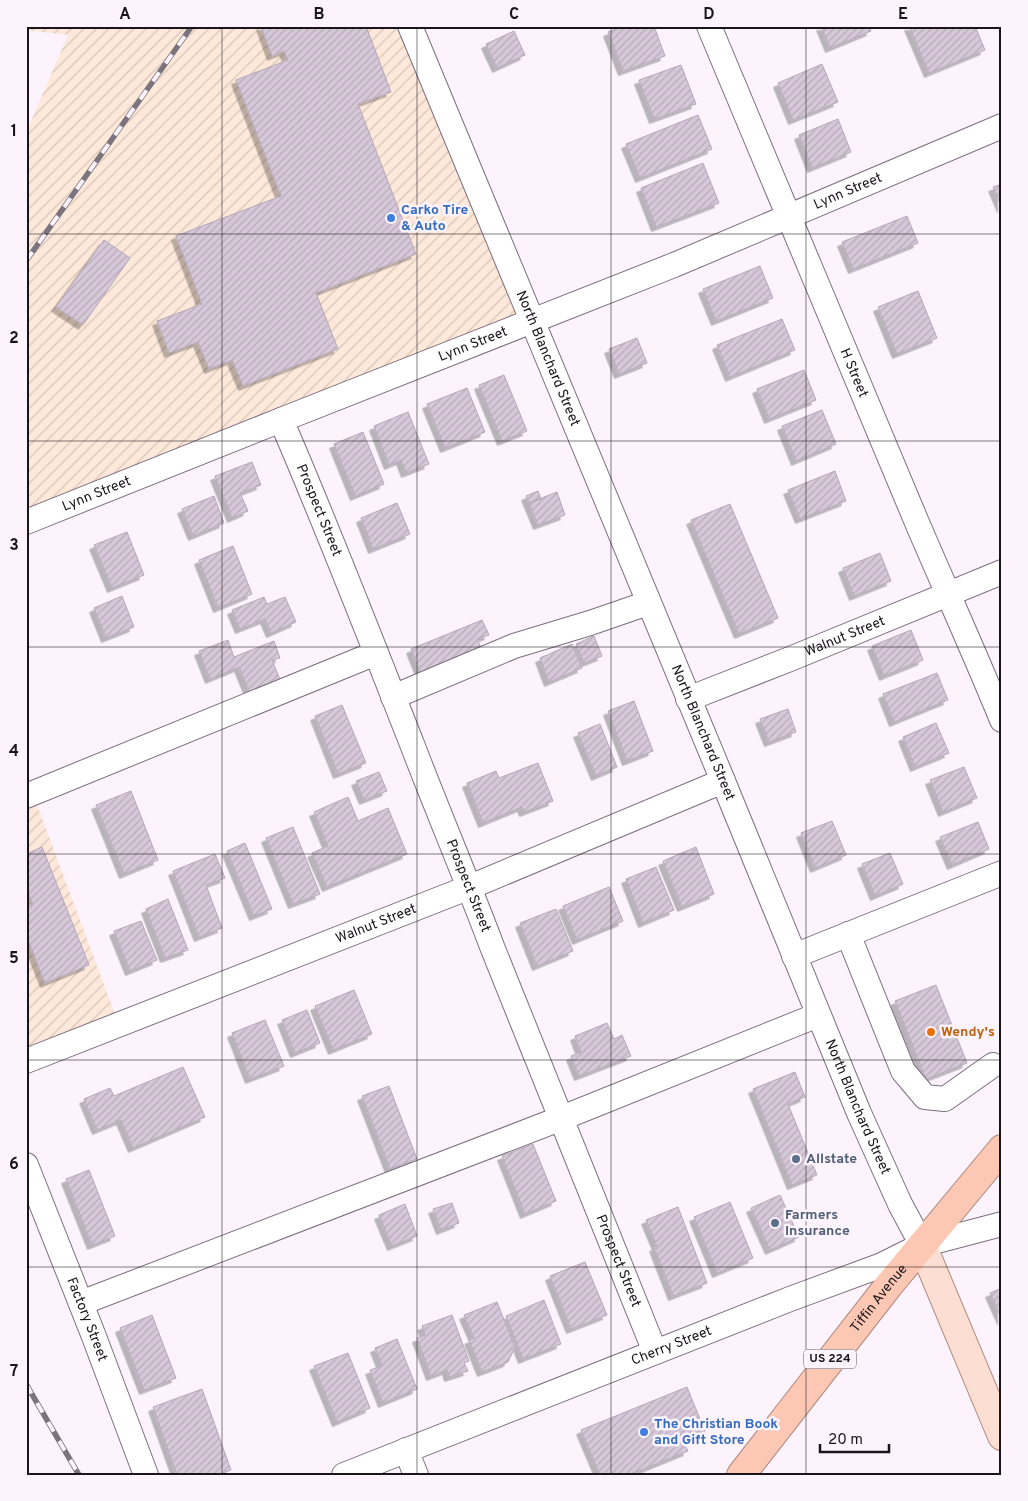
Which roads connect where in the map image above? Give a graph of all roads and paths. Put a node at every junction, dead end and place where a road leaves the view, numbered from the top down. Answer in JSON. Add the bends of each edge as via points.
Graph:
{"nodes":[{"id":1,"x":410,"y":26,"type":"edge"},
{"id":2,"x":709,"y":26,"type":"edge"},
{"id":3,"x":1002,"y":126,"type":"edge"},
{"id":4,"x":790,"y":217,"type":"junction"},
{"id":5,"x":532,"y":321,"type":"junction"},
{"id":6,"x":280,"y":420,"type":"junction"},
{"id":7,"x":26,"y":522,"type":"edge"},
{"id":8,"x":1002,"y":572,"type":"edge"},
{"id":9,"x":949,"y":594,"type":"junction"},
{"id":10,"x":648,"y":603,"type":"junction"},
{"id":11,"x":376,"y":653,"type":"junction"},
{"id":12,"x":393,"y":697,"type":"junction"},
{"id":13,"x":688,"y":699,"type":"junction"},
{"id":14,"x":1000,"y":708,"type":"edge"},
{"id":15,"x":723,"y":781,"type":"junction"},
{"id":16,"x":26,"y":796,"type":"edge"},
{"id":17,"x":1002,"y":873,"type":"edge"},
{"id":18,"x":470,"y":887,"type":"junction"},
{"id":19,"x":848,"y":934,"type":"junction"},
{"id":20,"x":794,"y":956,"type":"junction"},
{"id":21,"x":818,"y":1015,"type":"junction"},
{"id":22,"x":26,"y":1061,"type":"edge"},
{"id":23,"x":999,"y":1065,"type":"edge"},
{"id":24,"x":562,"y":1118,"type":"junction"},
{"id":25,"x":1002,"y":1149,"type":"edge"},
{"id":26,"x":26,"y":1165,"type":"edge"},
{"id":27,"x":1002,"y":1224,"type":"edge"},
{"id":28,"x":922,"y":1245,"type":"junction"},
{"id":29,"x":81,"y":1303,"type":"junction"},
{"id":30,"x":655,"y":1352,"type":"junction"},
{"id":31,"x":1002,"y":1436,"type":"edge"},
{"id":32,"x":406,"y":1450,"type":"junction"},
{"id":33,"x":146,"y":1475,"type":"edge"},
{"id":34,"x":344,"y":1475,"type":"edge"},
{"id":35,"x":416,"y":1475,"type":"edge"},
{"id":36,"x":741,"y":1475,"type":"edge"}],
"edges":[{"from":1,"to":5,"type":"street","name":"North Blanchard Street"},
{"from":2,"to":4,"type":"street","name":"H Street"},
{"from":3,"to":4,"type":"street","name":"Lynn Street"},
{"from":4,"to":5,"type":"street","name":"Lynn Street"},
{"from":4,"to":9,"type":"street","name":"H Street"},
{"from":5,"to":6,"type":"street","name":"Lynn Street"},
{"from":5,"to":10,"type":"street","name":"North Blanchard Street"},
{"from":6,"to":7,"type":"street","name":"Lynn Street"},
{"from":6,"to":11,"type":"street","name":"Prospect Street"},
{"from":8,"to":9,"type":"street","name":"Walnut Street"},
{"from":9,"to":13,"type":"street","name":"Walnut Street"},
{"from":9,"to":14,"type":"street","name":"H Street"},
{"from":10,"to":12,"type":"street","via":[[514,646]]},
{"from":10,"to":13,"type":"street","name":"North Blanchard Street"},
{"from":11,"to":12,"type":"street","name":"Prospect Street"},
{"from":11,"to":16,"type":"street"},
{"from":12,"to":18,"type":"street","name":"Prospect Street"},
{"from":13,"to":15,"type":"street","name":"North Blanchard Street"},
{"from":15,"to":18,"type":"street","name":"Walnut Street"},
{"from":15,"to":20,"type":"street","name":"North Blanchard Street"},
{"from":17,"to":19,"type":"street"},
{"from":18,"to":22,"type":"street","name":"Walnut Street"},
{"from":18,"to":24,"type":"street","name":"Prospect Street"},
{"from":19,"to":20,"type":"street"},
{"from":19,"to":23,"type":"street","via":[[904,1071],[924,1097],[945,1099]]},
{"from":20,"to":21,"type":"street","name":"North Blanchard Street"},
{"from":21,"to":24,"type":"street"},
{"from":21,"to":28,"type":"street","name":"North Blanchard Street","via":[[900,1204]]},
{"from":24,"to":29,"type":"street"},
{"from":24,"to":30,"type":"street","name":"Prospect Street"},
{"from":25,"to":28,"type":"highway","name":"Tiffin Avenue","number":"US 224"},
{"from":26,"to":29,"type":"street","name":"Factory Street"},
{"from":27,"to":28,"type":"street","name":"Cherry Street"},
{"from":28,"to":30,"type":"street","name":"Cherry Street","via":[[882,1265]]},
{"from":28,"to":31,"type":"main road","name":"North Blanchard Street"},
{"from":28,"to":36,"type":"highway","name":"Tiffin Avenue","number":"US 224"},
{"from":29,"to":33,"type":"street","name":"Factory Street"},
{"from":30,"to":32,"type":"street","name":"Cherry Street"},
{"from":32,"to":34,"type":"street","name":"Cherry Street"},
{"from":32,"to":35,"type":"street"}]}
